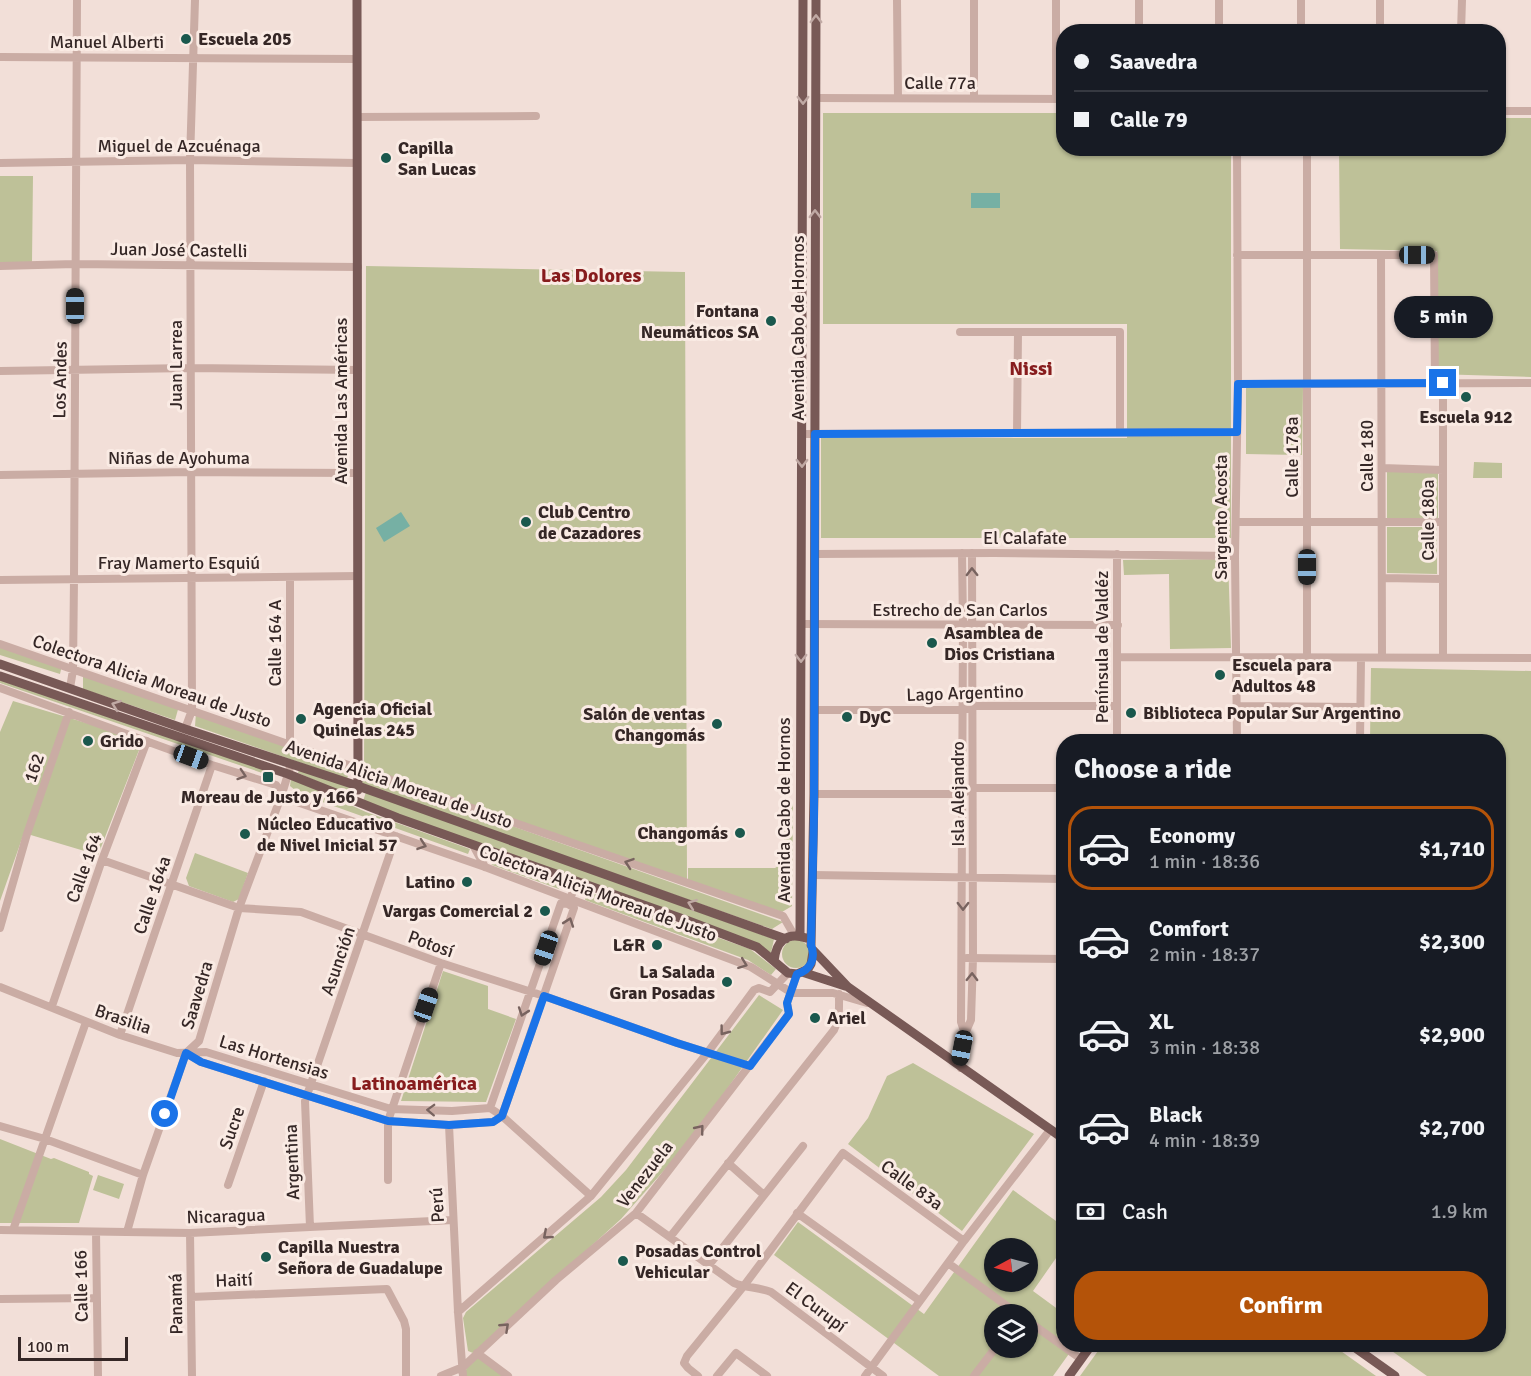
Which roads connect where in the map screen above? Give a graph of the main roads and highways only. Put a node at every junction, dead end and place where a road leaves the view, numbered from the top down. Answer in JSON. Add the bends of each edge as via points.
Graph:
{"nodes":[{"id":1,"x":357,"y":0,"type":"edge"},
{"id":2,"x":803,"y":0,"type":"edge"},
{"id":3,"x":816,"y":0,"type":"edge"},
{"id":4,"x":0,"y":664,"type":"edge"},
{"id":5,"x":0,"y":675,"type":"edge"},
{"id":6,"x":290,"y":769,"type":"junction"},
{"id":7,"x":358,"y":786,"type":"junction"},
{"id":8,"x":358,"y":802,"type":"junction"},
{"id":9,"x":793,"y":937,"type":"junction"},
{"id":10,"x":812,"y":948,"type":"junction"},
{"id":11,"x":774,"y":962,"type":"junction"},
{"id":12,"x":796,"y":973,"type":"junction"},
{"id":13,"x":848,"y":987,"type":"junction"},
{"id":14,"x":1056,"y":1134,"type":"edge"},
{"id":15,"x":1086,"y":1352,"type":"edge"},
{"id":16,"x":1361,"y":1352,"type":"edge"},
{"id":17,"x":1069,"y":1376,"type":"edge"},
{"id":18,"x":1395,"y":1376,"type":"edge"}],
"edges":[{"from":1,"to":7,"type":"main road","name":"Avenida Las Américas"},
{"from":2,"to":9,"type":"main road","name":"Avenida Cabo de Hornos","one_way":true,"via":[[801,624]]},
{"from":10,"to":3,"type":"main road","name":"Avenida Cabo de Hornos","one_way":true},
{"from":6,"to":4,"type":"main road","name":"Avenida Alicia Moreau de Justo","one_way":true},
{"from":5,"to":6,"type":"main road","name":"Avenida Alicia Moreau de Justo"},
{"from":6,"to":7,"type":"main road","name":"Avenida Alicia Moreau de Justo"},
{"from":6,"to":8,"type":"main road","name":"Avenida Alicia Moreau de Justo"},
{"from":7,"to":8,"type":"main road","name":"Avenida Las Américas"},
{"from":9,"to":7,"type":"main road","name":"Avenida Alicia Moreau de Justo","one_way":true},
{"from":8,"to":11,"type":"main road","name":"Avenida Alicia Moreau de Justo","via":[[757,947]]},
{"from":9,"to":10,"type":"main road","name":"Avenida Alicia Moreau de Justo","via":[[806,938]]},
{"from":9,"to":11,"type":"main road","via":[[778,944]]},
{"from":10,"to":12,"type":"main road","via":[[811,964]]},
{"from":10,"to":13,"type":"main road","name":"Avenida Alicia Moreau de Justo"},
{"from":11,"to":12,"type":"main road","name":"Avenida Alicia Moreau de Justo"},
{"from":12,"to":13,"type":"main road","name":"Avenida Alicia Moreau de Justo"},
{"from":13,"to":14,"type":"main road","name":"Avenida Alicia Moreau de Justo"},
{"from":15,"to":17,"type":"main road"},
{"from":16,"to":18,"type":"main road"}]}
